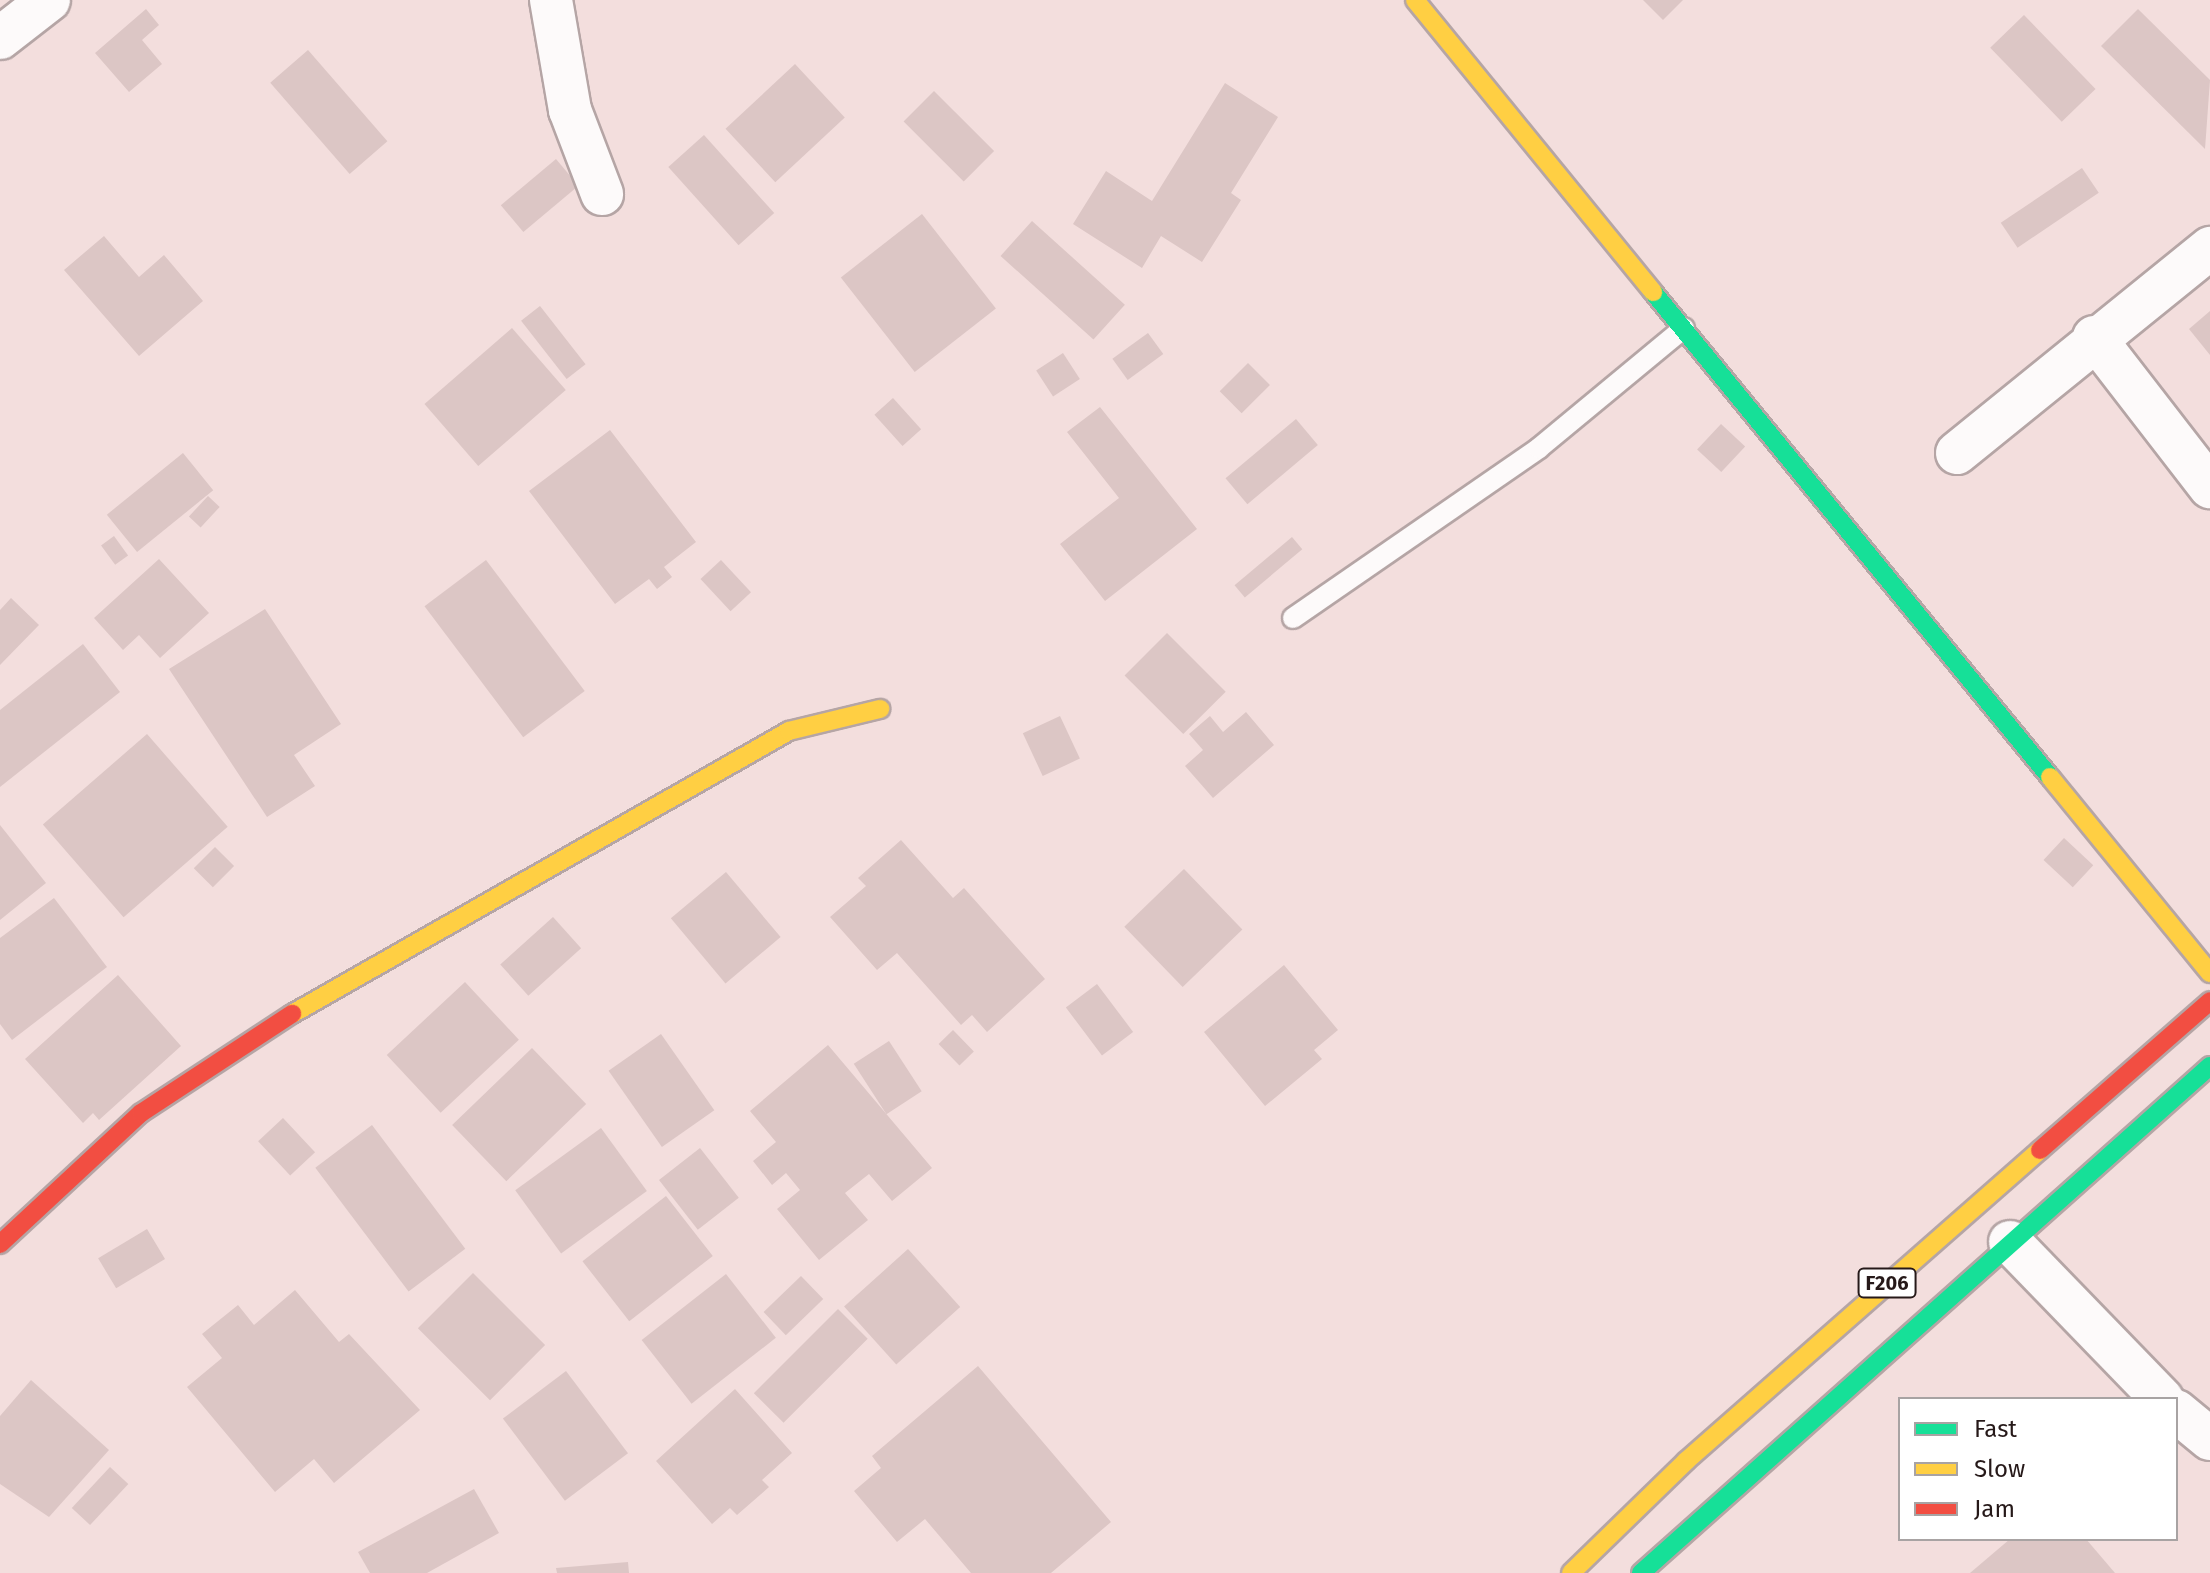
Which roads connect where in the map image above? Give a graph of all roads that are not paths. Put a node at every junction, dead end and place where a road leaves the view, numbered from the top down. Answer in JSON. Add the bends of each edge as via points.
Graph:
{"nodes":[{"id":1,"x":49,"y":0,"type":"edge"},
{"id":2,"x":551,"y":0,"type":"edge"},
{"id":3,"x":1415,"y":0,"type":"edge"},
{"id":4,"x":0,"y":38,"type":"edge"},
{"id":5,"x":602,"y":194,"type":"dead end"},
{"id":6,"x":2210,"y":248,"type":"edge"},
{"id":7,"x":1684,"y":328,"type":"junction"},
{"id":8,"x":2094,"y":337,"type":"junction"},
{"id":9,"x":1957,"y":453,"type":"dead end"},
{"id":10,"x":2210,"y":487,"type":"edge"},
{"id":11,"x":1293,"y":618,"type":"dead end"},
{"id":12,"x":880,"y":709,"type":"dead end"},
{"id":13,"x":2210,"y":973,"type":"edge"},
{"id":14,"x":2210,"y":1001,"type":"edge"},
{"id":15,"x":2210,"y":1066,"type":"edge"},
{"id":16,"x":2010,"y":1242,"type":"junction"},
{"id":17,"x":0,"y":1244,"type":"edge"},
{"id":18,"x":2160,"y":1397,"type":"edge"},
{"id":19,"x":2178,"y":1413,"type":"edge"},
{"id":20,"x":2210,"y":1439,"type":"edge"},
{"id":21,"x":1571,"y":1573,"type":"edge"},
{"id":22,"x":1641,"y":1573,"type":"edge"}],
"edges":[{"from":1,"to":4,"type":"street"},
{"from":2,"to":5,"type":"street","via":[[570,110]]},
{"from":3,"to":7,"type":"street"},
{"from":6,"to":8,"type":"street"},
{"from":7,"to":11,"type":"lane","via":[[1539,448]]},
{"from":7,"to":13,"type":"street"},
{"from":8,"to":9,"type":"street"},
{"from":8,"to":10,"type":"street"},
{"from":12,"to":17,"type":"street","via":[[789,731],[333,987],[141,1113]]},
{"from":14,"to":21,"type":"street","number":"F206","via":[[1697,1450]]},
{"from":15,"to":16,"type":"street","number":"F206"},
{"from":16,"to":18,"type":"street"},
{"from":16,"to":22,"type":"street","number":"F206"},
{"from":19,"to":20,"type":"street"}]}
